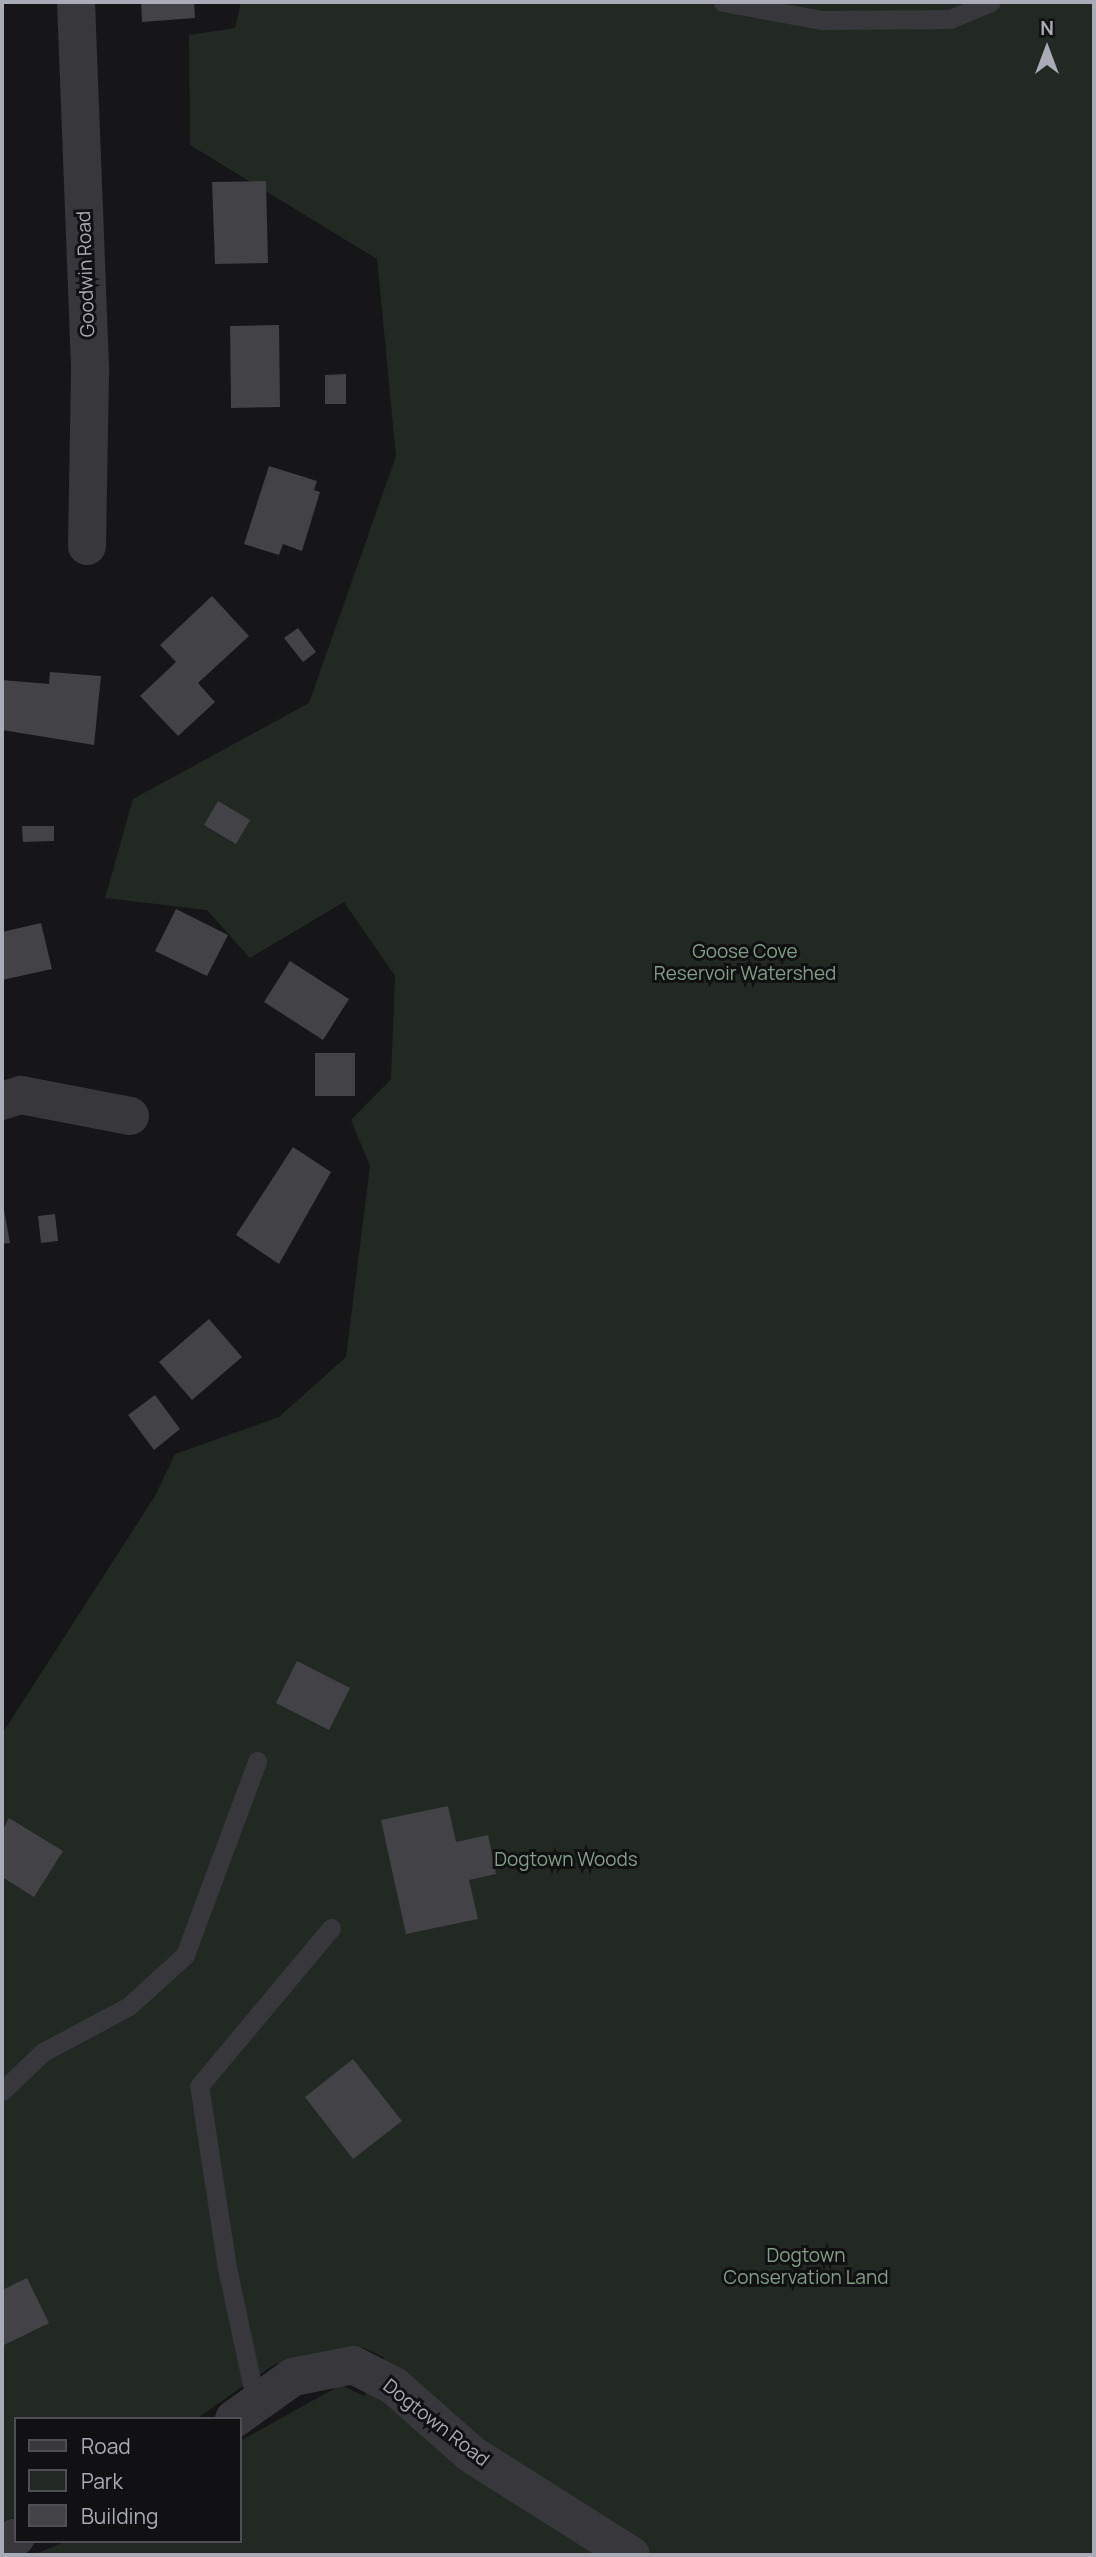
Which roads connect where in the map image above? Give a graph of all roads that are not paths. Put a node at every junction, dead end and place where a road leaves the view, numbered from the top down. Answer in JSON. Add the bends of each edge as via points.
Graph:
{"nodes":[{"id":1,"x":76,"y":2,"type":"edge"},
{"id":2,"x":723,"y":2,"type":"edge"},
{"id":3,"x":991,"y":2,"type":"edge"},
{"id":4,"x":87,"y":546,"type":"dead end"},
{"id":5,"x":2,"y":1101,"type":"edge"},
{"id":6,"x":130,"y":1116,"type":"dead end"},
{"id":7,"x":257,"y":1761,"type":"dead end"},
{"id":8,"x":331,"y":1928,"type":"dead end"},
{"id":9,"x":2,"y":2091,"type":"edge"},
{"id":10,"x":245,"y":2411,"type":"edge"},
{"id":11,"x":631,"y":2555,"type":"edge"}],
"edges":[{"from":1,"to":4,"type":"street","name":"Goodwin Road","via":[[90,373]]},
{"from":2,"to":3,"type":"lane","via":[[835,20],[950,19]]},
{"from":5,"to":6,"type":"street","via":[[21,1095]]},
{"from":7,"to":9,"type":"lane","via":[[185,1955],[130,2006],[43,2052]]},
{"from":8,"to":10,"type":"lane","via":[[199,2086]]},
{"from":10,"to":11,"type":"street","name":"Dogtown Road","via":[[293,2377],[353,2365],[394,2386],[471,2454]]}]}
